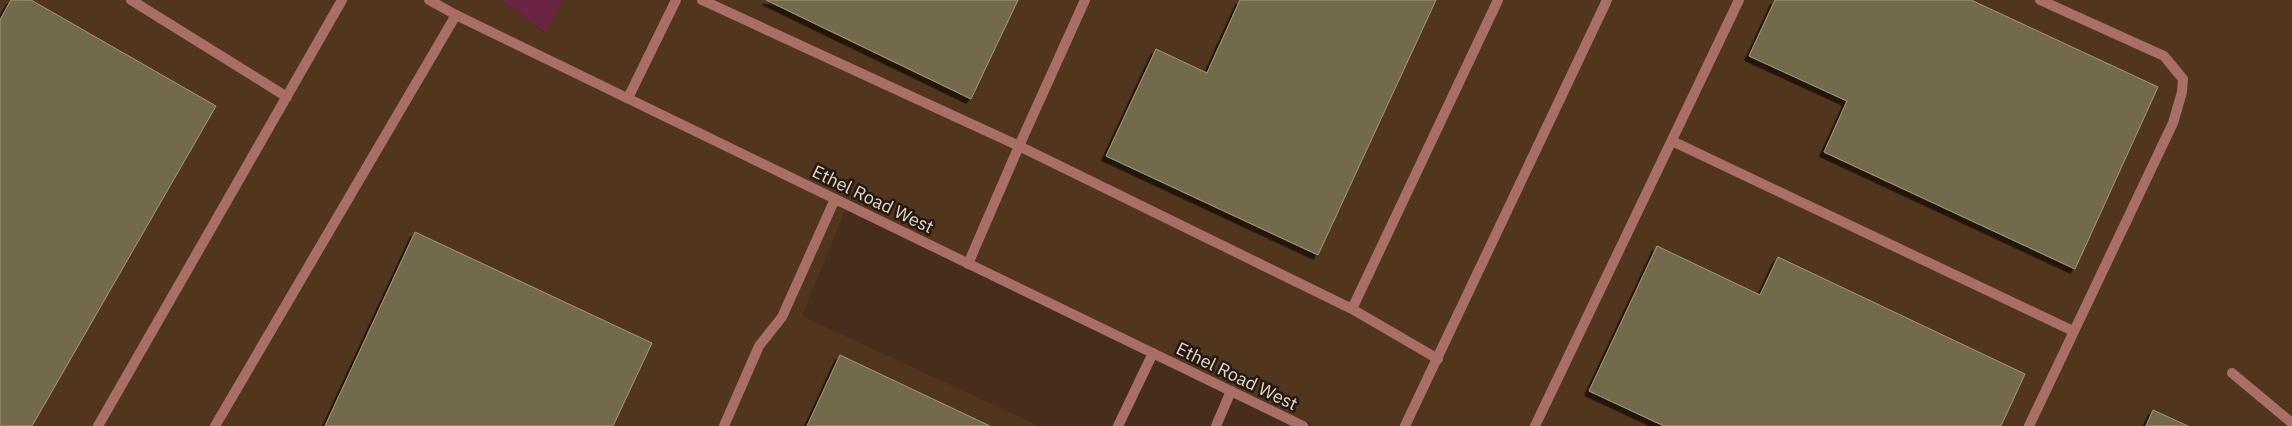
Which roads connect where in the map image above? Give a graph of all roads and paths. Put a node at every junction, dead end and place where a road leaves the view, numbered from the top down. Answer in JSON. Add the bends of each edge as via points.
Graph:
{"nodes":[{"id":1,"x":131,"y":0,"type":"edge"},
{"id":2,"x":342,"y":0,"type":"edge"},
{"id":3,"x":429,"y":0,"type":"edge"},
{"id":4,"x":676,"y":0,"type":"edge"},
{"id":5,"x":702,"y":0,"type":"edge"},
{"id":6,"x":1085,"y":0,"type":"edge"},
{"id":7,"x":1498,"y":0,"type":"edge"},
{"id":8,"x":1607,"y":0,"type":"edge"},
{"id":9,"x":1739,"y":0,"type":"edge"},
{"id":10,"x":2040,"y":0,"type":"edge"},
{"id":11,"x":456,"y":15,"type":"junction"},
{"id":12,"x":286,"y":97,"type":"junction"},
{"id":13,"x":628,"y":98,"type":"junction"},
{"id":14,"x":1672,"y":140,"type":"junction"},
{"id":15,"x":1019,"y":146,"type":"junction"},
{"id":16,"x":835,"y":199,"type":"junction"},
{"id":17,"x":968,"y":264,"type":"junction"},
{"id":18,"x":1352,"y":309,"type":"junction"},
{"id":19,"x":2073,"y":331,"type":"junction"},
{"id":20,"x":1153,"y":353,"type":"junction"},
{"id":21,"x":1438,"y":359,"type":"junction"},
{"id":22,"x":2232,"y":373,"type":"dead end"},
{"id":23,"x":1231,"y":391,"type":"junction"},
{"id":24,"x":2292,"y":423,"type":"edge"},
{"id":25,"x":98,"y":426,"type":"edge"},
{"id":26,"x":215,"y":426,"type":"edge"},
{"id":27,"x":724,"y":426,"type":"edge"},
{"id":28,"x":1118,"y":426,"type":"edge"},
{"id":29,"x":1216,"y":426,"type":"edge"},
{"id":30,"x":1304,"y":426,"type":"edge"},
{"id":31,"x":1405,"y":426,"type":"edge"},
{"id":32,"x":1535,"y":426,"type":"edge"},
{"id":33,"x":2029,"y":426,"type":"edge"}],
"edges":[{"from":1,"to":12,"type":"street"},
{"from":2,"to":12,"type":"street"},
{"from":3,"to":11,"type":"street","name":"Ethel Road West"},
{"from":4,"to":13,"type":"street"},
{"from":5,"to":15,"type":"street"},
{"from":6,"to":15,"type":"street"},
{"from":7,"to":18,"type":"street"},
{"from":8,"to":21,"type":"street"},
{"from":9,"to":14,"type":"street"},
{"from":10,"to":19,"type":"street","via":[[2164,56],[2183,78],[2173,123]]},
{"from":11,"to":13,"type":"street","name":"Ethel Road West"},
{"from":11,"to":26,"type":"street"},
{"from":12,"to":25,"type":"street"},
{"from":13,"to":16,"type":"street","name":"Ethel Road West"},
{"from":14,"to":19,"type":"street"},
{"from":14,"to":32,"type":"street"},
{"from":15,"to":17,"type":"street"},
{"from":15,"to":18,"type":"street"},
{"from":16,"to":17,"type":"street","name":"Ethel Road West"},
{"from":16,"to":27,"type":"street","via":[[782,317],[758,346]]},
{"from":17,"to":20,"type":"street","name":"Ethel Road West"},
{"from":18,"to":21,"type":"street"},
{"from":19,"to":33,"type":"street"},
{"from":20,"to":23,"type":"street","name":"Ethel Road West"},
{"from":20,"to":28,"type":"street"},
{"from":21,"to":31,"type":"street"},
{"from":22,"to":24,"type":"street"},
{"from":23,"to":29,"type":"street"},
{"from":23,"to":30,"type":"street","name":"Ethel Road West"}]}
